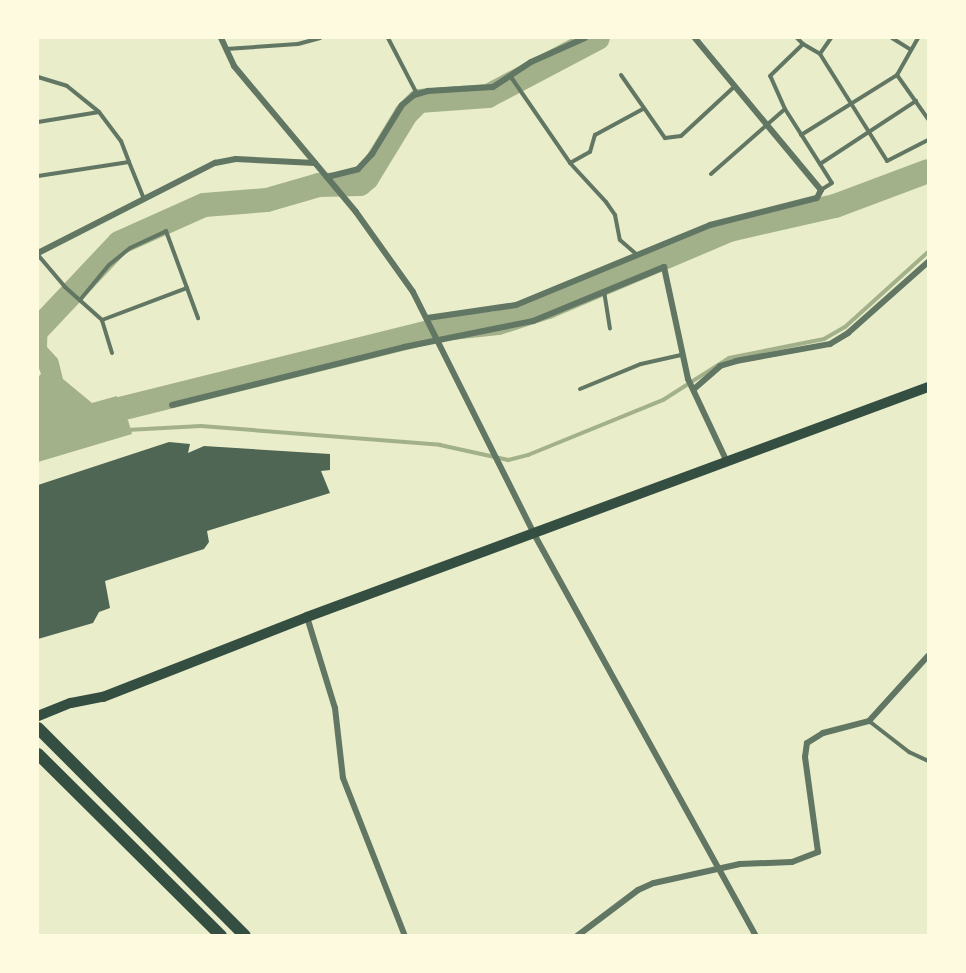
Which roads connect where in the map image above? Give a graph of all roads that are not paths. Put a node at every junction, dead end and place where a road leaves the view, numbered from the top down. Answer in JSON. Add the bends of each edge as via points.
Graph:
{"nodes":[{"id":1,"x":221,"y":38,"type":"edge"},
{"id":2,"x":320,"y":38,"type":"edge"},
{"id":3,"x":388,"y":38,"type":"edge"},
{"id":4,"x":585,"y":38,"type":"edge"},
{"id":5,"x":695,"y":38,"type":"edge"},
{"id":6,"x":797,"y":38,"type":"edge"},
{"id":7,"x":831,"y":38,"type":"edge"},
{"id":8,"x":892,"y":38,"type":"edge"},
{"id":9,"x":918,"y":38,"type":"edge"},
{"id":10,"x":803,"y":44,"type":"junction"},
{"id":11,"x":225,"y":50,"type":"junction"},
{"id":12,"x":911,"y":50,"type":"junction"},
{"id":13,"x":820,"y":54,"type":"junction"},
{"id":14,"x":621,"y":75,"type":"dead end"},
{"id":15,"x":897,"y":75,"type":"junction"},
{"id":16,"x":38,"y":77,"type":"edge"},
{"id":17,"x":512,"y":78,"type":"junction"},
{"id":18,"x":735,"y":86,"type":"junction"},
{"id":19,"x":417,"y":94,"type":"junction"},
{"id":20,"x":916,"y":101,"type":"junction"},
{"id":21,"x":851,"y":103,"type":"junction"},
{"id":22,"x":643,"y":109,"type":"junction"},
{"id":23,"x":785,"y":109,"type":"junction"},
{"id":24,"x":99,"y":112,"type":"junction"},
{"id":25,"x":928,"y":119,"type":"edge"},
{"id":26,"x":38,"y":122,"type":"edge"},
{"id":27,"x":765,"y":125,"type":"junction"},
{"id":28,"x":869,"y":132,"type":"junction"},
{"id":29,"x":801,"y":135,"type":"junction"},
{"id":30,"x":928,"y":140,"type":"edge"},
{"id":31,"x":129,"y":162,"type":"junction"},
{"id":32,"x":315,"y":163,"type":"junction"},
{"id":33,"x":570,"y":163,"type":"junction"},
{"id":34,"x":820,"y":164,"type":"junction"},
{"id":35,"x":711,"y":174,"type":"dead end"},
{"id":36,"x":38,"y":176,"type":"edge"},
{"id":37,"x":328,"y":178,"type":"junction"},
{"id":38,"x":821,"y":190,"type":"junction"},
{"id":39,"x":144,"y":199,"type":"junction"},
{"id":40,"x":38,"y":254,"type":"edge"},
{"id":41,"x":636,"y":254,"type":"junction"},
{"id":42,"x":928,"y":262,"type":"edge"},
{"id":43,"x":187,"y":288,"type":"junction"},
{"id":44,"x":604,"y":290,"type":"junction"},
{"id":45,"x":80,"y":300,"type":"junction"},
{"id":46,"x":198,"y":318,"type":"dead end"},
{"id":47,"x":102,"y":320,"type":"junction"},
{"id":48,"x":428,"y":321,"type":"junction"},
{"id":49,"x":610,"y":328,"type":"dead end"},
{"id":50,"x":435,"y":337,"type":"junction"},
{"id":51,"x":112,"y":353,"type":"dead end"},
{"id":52,"x":681,"y":354,"type":"junction"},
{"id":53,"x":691,"y":385,"type":"junction"},
{"id":54,"x":928,"y":387,"type":"edge"},
{"id":55,"x":580,"y":389,"type":"dead end"},
{"id":56,"x":172,"y":405,"type":"dead end"},
{"id":57,"x":727,"y":463,"type":"junction"},
{"id":58,"x":534,"y":534,"type":"junction"},
{"id":59,"x":307,"y":617,"type":"junction"},
{"id":60,"x":928,"y":656,"type":"edge"},
{"id":61,"x":38,"y":716,"type":"edge"},
{"id":62,"x":869,"y":721,"type":"junction"},
{"id":63,"x":38,"y":728,"type":"edge"},
{"id":64,"x":38,"y":754,"type":"edge"},
{"id":65,"x":928,"y":761,"type":"edge"},
{"id":66,"x":719,"y":868,"type":"junction"},
{"id":67,"x":221,"y":936,"type":"edge"},
{"id":68,"x":245,"y":936,"type":"edge"},
{"id":69,"x":405,"y":936,"type":"edge"},
{"id":70,"x":577,"y":936,"type":"edge"},
{"id":71,"x":756,"y":936,"type":"edge"}],
"edges":[{"from":1,"to":11,"type":"street"},
{"from":2,"to":11,"type":"lane","via":[[298,44]]},
{"from":3,"to":19,"type":"lane"},
{"from":4,"to":17,"type":"street","via":[[531,62]]},
{"from":5,"to":18,"type":"street"},
{"from":6,"to":10,"type":"lane"},
{"from":7,"to":13,"type":"lane"},
{"from":8,"to":12,"type":"lane"},
{"from":9,"to":12,"type":"lane"},
{"from":10,"to":13,"type":"lane"},
{"from":10,"to":23,"type":"lane","via":[[770,76]]},
{"from":11,"to":32,"type":"street"},
{"from":12,"to":15,"type":"lane"},
{"from":13,"to":21,"type":"lane"},
{"from":14,"to":22,"type":"lane"},
{"from":15,"to":20,"type":"lane"},
{"from":15,"to":21,"type":"lane"},
{"from":16,"to":24,"type":"lane","via":[[67,86]]},
{"from":17,"to":19,"type":"street","via":[[478,90]]},
{"from":17,"to":33,"type":"lane"},
{"from":18,"to":22,"type":"lane","via":[[673,139],[665,138]]},
{"from":18,"to":27,"type":"street"},
{"from":19,"to":37,"type":"street","via":[[402,105],[372,154],[358,169]]},
{"from":20,"to":25,"type":"lane"},
{"from":20,"to":28,"type":"lane"},
{"from":21,"to":28,"type":"lane"},
{"from":21,"to":29,"type":"lane"},
{"from":22,"to":33,"type":"lane","via":[[595,135],[590,152]]},
{"from":23,"to":27,"type":"lane"},
{"from":23,"to":29,"type":"lane"},
{"from":24,"to":26,"type":"lane"},
{"from":24,"to":31,"type":"lane","via":[[122,141]]},
{"from":27,"to":35,"type":"lane"},
{"from":27,"to":38,"type":"street"},
{"from":28,"to":30,"type":"lane","via":[[886,161]]},
{"from":28,"to":34,"type":"lane"},
{"from":29,"to":34,"type":"lane"},
{"from":31,"to":36,"type":"lane"},
{"from":31,"to":39,"type":"lane"},
{"from":32,"to":37,"type":"street"},
{"from":32,"to":39,"type":"street","via":[[236,159],[215,163]]},
{"from":33,"to":41,"type":"lane","via":[[606,202],[615,215],[621,240]]},
{"from":34,"to":38,"type":"lane","via":[[832,183]]},
{"from":37,"to":48,"type":"street","via":[[391,259]]},
{"from":38,"to":41,"type":"street","via":[[817,198],[710,225]]},
{"from":39,"to":40,"type":"street"},
{"from":40,"to":45,"type":"lane"},
{"from":41,"to":48,"type":"street","via":[[516,305]]},
{"from":42,"to":53,"type":"street","via":[[848,333],[830,344],[728,363]]},
{"from":43,"to":45,"type":"lane","via":[[166,231],[130,248],[109,265]]},
{"from":43,"to":46,"type":"lane"},
{"from":43,"to":47,"type":"lane"},
{"from":44,"to":49,"type":"lane"},
{"from":44,"to":50,"type":"street","via":[[533,321]]},
{"from":44,"to":52,"type":"street","via":[[664,267]]},
{"from":45,"to":47,"type":"lane"},
{"from":47,"to":51,"type":"lane"},
{"from":48,"to":50,"type":"street"},
{"from":50,"to":56,"type":"street"},
{"from":50,"to":58,"type":"street"},
{"from":52,"to":53,"type":"street"},
{"from":52,"to":55,"type":"lane","via":[[641,364]]},
{"from":53,"to":57,"type":"street"},
{"from":54,"to":57,"type":"main road"},
{"from":57,"to":58,"type":"main road"},
{"from":58,"to":59,"type":"main road"},
{"from":58,"to":66,"type":"street"},
{"from":59,"to":61,"type":"main road","via":[[103,697],[71,703]]},
{"from":59,"to":69,"type":"street","via":[[335,708],[343,778]]},
{"from":60,"to":62,"type":"street"},
{"from":62,"to":65,"type":"lane","via":[[909,752]]},
{"from":62,"to":66,"type":"street","via":[[823,733],[807,743],[804,757],[818,852],[792,862]]},
{"from":63,"to":68,"type":"highway"},
{"from":64,"to":67,"type":"highway"},
{"from":66,"to":70,"type":"street","via":[[638,890]]},
{"from":66,"to":71,"type":"street"}]}
